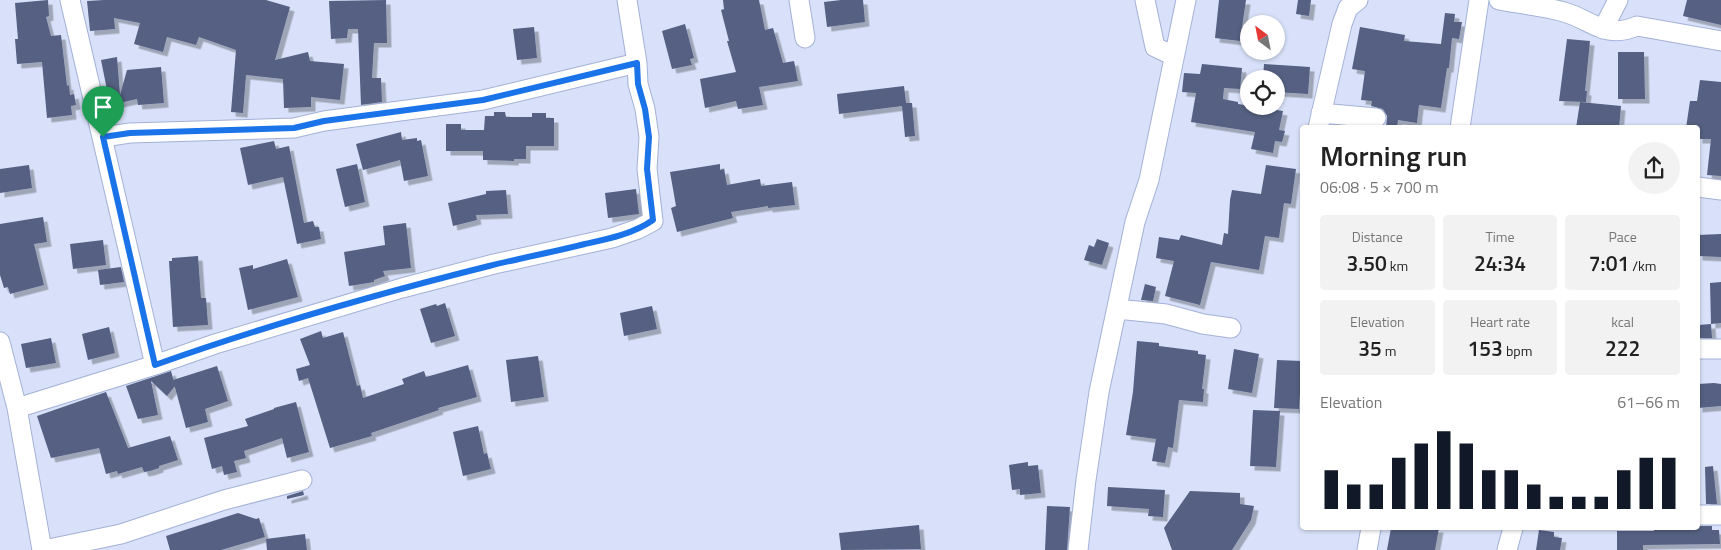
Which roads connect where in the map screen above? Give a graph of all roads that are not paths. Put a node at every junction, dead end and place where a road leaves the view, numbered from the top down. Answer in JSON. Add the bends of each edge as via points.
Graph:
{"nodes":[{"id":1,"x":70,"y":0,"type":"edge"},
{"id":2,"x":627,"y":0,"type":"edge"},
{"id":3,"x":799,"y":0,"type":"edge"},
{"id":4,"x":1145,"y":0,"type":"edge"},
{"id":5,"x":1186,"y":0,"type":"edge"},
{"id":6,"x":1358,"y":0,"type":"edge"},
{"id":7,"x":1498,"y":0,"type":"edge"},
{"id":8,"x":1479,"y":1,"type":"edge"},
{"id":9,"x":1617,"y":1,"type":"edge"},
{"id":10,"x":1603,"y":29,"type":"junction"},
{"id":11,"x":1625,"y":32,"type":"junction"},
{"id":12,"x":805,"y":38,"type":"dead end"},
{"id":13,"x":1721,"y":41,"type":"edge"},
{"id":14,"x":1174,"y":56,"type":"junction"},
{"id":15,"x":637,"y":63,"type":"junction"},
{"id":16,"x":1376,"y":118,"type":"dead end"},
{"id":17,"x":1319,"y":120,"type":"edge"},
{"id":18,"x":1460,"y":125,"type":"edge"},
{"id":19,"x":103,"y":137,"type":"junction"},
{"id":20,"x":1700,"y":186,"type":"edge"},
{"id":21,"x":1721,"y":190,"type":"edge"},
{"id":22,"x":1117,"y":309,"type":"junction"},
{"id":23,"x":1231,"y":328,"type":"dead end"},
{"id":24,"x":0,"y":342,"type":"edge"},
{"id":25,"x":1700,"y":349,"type":"edge"},
{"id":26,"x":1721,"y":349,"type":"edge"},
{"id":27,"x":155,"y":365,"type":"junction"},
{"id":28,"x":5,"y":382,"type":"edge"},
{"id":29,"x":17,"y":408,"type":"junction"},
{"id":30,"x":302,"y":480,"type":"dead end"},
{"id":31,"x":1700,"y":515,"type":"edge"},
{"id":32,"x":1721,"y":515,"type":"edge"},
{"id":33,"x":1371,"y":530,"type":"edge"},
{"id":34,"x":1512,"y":530,"type":"edge"},
{"id":35,"x":43,"y":550,"type":"edge"},
{"id":36,"x":1078,"y":550,"type":"edge"},
{"id":37,"x":1367,"y":550,"type":"edge"},
{"id":38,"x":1507,"y":550,"type":"edge"}],
"edges":[{"from":1,"to":19,"type":"street"},
{"from":2,"to":15,"type":"street"},
{"from":3,"to":12,"type":"street"},
{"from":4,"to":14,"type":"street","via":[[1155,47]]},
{"from":5,"to":14,"type":"street"},
{"from":6,"to":17,"type":"street","via":[[1348,8],[1342,24]]},
{"from":7,"to":8,"type":"street"},
{"from":7,"to":10,"type":"street","via":[[1565,12]]},
{"from":8,"to":18,"type":"street"},
{"from":9,"to":10,"type":"street"},
{"from":9,"to":11,"type":"street"},
{"from":10,"to":11,"type":"street"},
{"from":11,"to":13,"type":"street","via":[[1637,26]]},
{"from":14,"to":22,"type":"street"},
{"from":15,"to":19,"type":"street","via":[[483,100],[324,121],[294,128],[130,133]]},
{"from":15,"to":27,"type":"street","via":[[649,137],[647,169],[653,220],[646,225],[612,238],[402,288]]},
{"from":16,"to":17,"type":"street"},
{"from":19,"to":27,"type":"street"},
{"from":20,"to":21,"type":"street"},
{"from":22,"to":23,"type":"street","via":[[1166,314]]},
{"from":22,"to":36,"type":"street","via":[[1098,392]]},
{"from":24,"to":28,"type":"street"},
{"from":25,"to":26,"type":"street"},
{"from":27,"to":29,"type":"street"},
{"from":28,"to":29,"type":"street"},
{"from":29,"to":35,"type":"street"},
{"from":30,"to":35,"type":"street","via":[[224,500],[121,534]]},
{"from":31,"to":32,"type":"street"},
{"from":33,"to":37,"type":"street"},
{"from":34,"to":38,"type":"street"}]}
